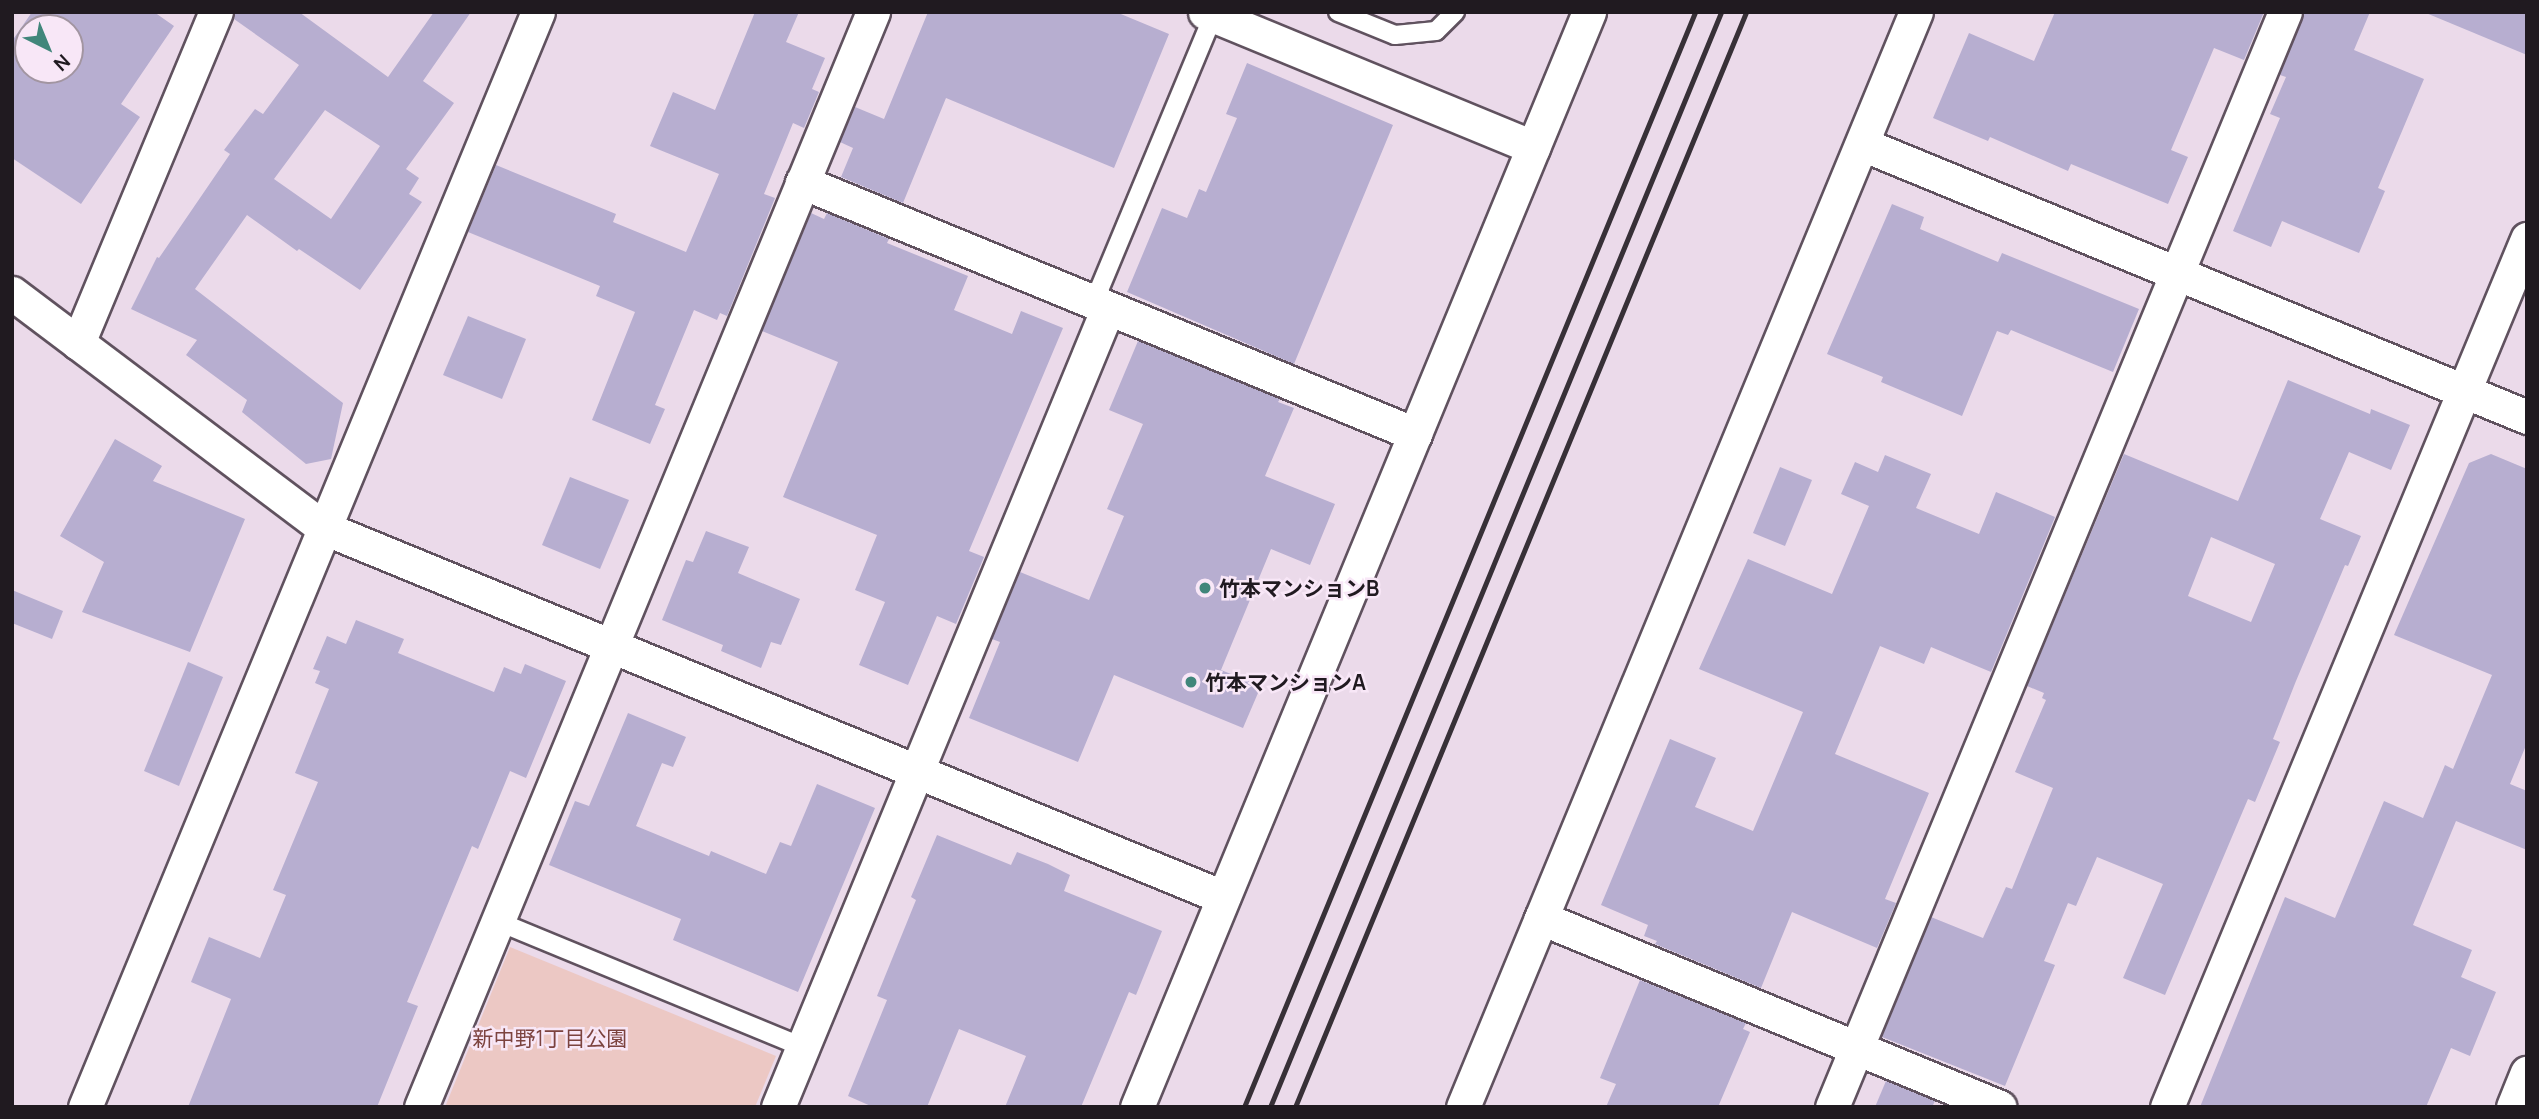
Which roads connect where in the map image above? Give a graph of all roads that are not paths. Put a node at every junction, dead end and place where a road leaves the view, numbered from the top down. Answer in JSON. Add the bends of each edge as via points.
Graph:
{"nodes":[{"id":1,"x":538,"y":12,"type":"edge"},
{"id":2,"x":873,"y":12,"type":"edge"},
{"id":3,"x":1338,"y":12,"type":"edge"},
{"id":4,"x":1455,"y":12,"type":"edge"},
{"id":5,"x":1589,"y":12,"type":"edge"},
{"id":6,"x":1916,"y":12,"type":"edge"},
{"id":7,"x":2286,"y":12,"type":"edge"},
{"id":8,"x":213,"y":14,"type":"edge"},
{"id":9,"x":1209,"y":14,"type":"edge"},
{"id":10,"x":1862,"y":144,"type":"junction"},
{"id":11,"x":1533,"y":147,"type":"junction"},
{"id":12,"x":802,"y":182,"type":"junction"},
{"id":13,"x":2527,"y":239,"type":"edge"},
{"id":14,"x":2177,"y":274,"type":"junction"},
{"id":15,"x":13,"y":297,"type":"edge"},
{"id":16,"x":1101,"y":305,"type":"junction"},
{"id":17,"x":79,"y":343,"type":"junction"},
{"id":18,"x":2463,"y":391,"type":"junction"},
{"id":19,"x":2527,"y":418,"type":"edge"},
{"id":20,"x":1415,"y":434,"type":"junction"},
{"id":21,"x":324,"y":528,"type":"junction"},
{"id":22,"x":611,"y":646,"type":"junction"},
{"id":23,"x":916,"y":771,"type":"junction"},
{"id":24,"x":1223,"y":897,"type":"junction"},
{"id":25,"x":1541,"y":918,"type":"junction"},
{"id":26,"x":497,"y":921,"type":"junction"},
{"id":27,"x":803,"y":1047,"type":"junction"},
{"id":28,"x":1857,"y":1048,"type":"junction"},
{"id":29,"x":2527,"y":1073,"type":"edge"},
{"id":30,"x":85,"y":1107,"type":"edge"},
{"id":31,"x":421,"y":1107,"type":"edge"},
{"id":32,"x":778,"y":1107,"type":"edge"},
{"id":33,"x":1136,"y":1107,"type":"edge"},
{"id":34,"x":1463,"y":1107,"type":"edge"},
{"id":35,"x":1832,"y":1107,"type":"edge"},
{"id":36,"x":2000,"y":1107,"type":"edge"},
{"id":37,"x":2167,"y":1107,"type":"edge"},
{"id":38,"x":2513,"y":1107,"type":"edge"}],
"edges":[{"from":1,"to":21,"type":"street"},
{"from":2,"to":12,"type":"street"},
{"from":3,"to":4,"type":"lane","via":[[1395,35],[1436,31]]},
{"from":5,"to":11,"type":"street"},
{"from":6,"to":10,"type":"street"},
{"from":7,"to":14,"type":"street"},
{"from":8,"to":17,"type":"street"},
{"from":9,"to":11,"type":"street"},
{"from":9,"to":16,"type":"lane"},
{"from":10,"to":14,"type":"street"},
{"from":10,"to":25,"type":"street"},
{"from":11,"to":20,"type":"street"},
{"from":12,"to":16,"type":"street"},
{"from":12,"to":22,"type":"street"},
{"from":13,"to":18,"type":"street"},
{"from":14,"to":18,"type":"street"},
{"from":14,"to":28,"type":"street"},
{"from":15,"to":17,"type":"street"},
{"from":16,"to":20,"type":"street"},
{"from":16,"to":23,"type":"street"},
{"from":17,"to":21,"type":"street"},
{"from":18,"to":19,"type":"street"},
{"from":18,"to":37,"type":"street"},
{"from":20,"to":24,"type":"street"},
{"from":21,"to":22,"type":"street"},
{"from":21,"to":30,"type":"street"},
{"from":22,"to":23,"type":"street"},
{"from":22,"to":26,"type":"street"},
{"from":23,"to":24,"type":"street"},
{"from":23,"to":27,"type":"street"},
{"from":24,"to":33,"type":"street"},
{"from":25,"to":28,"type":"street"},
{"from":25,"to":34,"type":"street"},
{"from":26,"to":27,"type":"lane"},
{"from":26,"to":31,"type":"street"},
{"from":27,"to":32,"type":"street"},
{"from":28,"to":35,"type":"street"},
{"from":28,"to":36,"type":"street"},
{"from":29,"to":38,"type":"street"}]}
